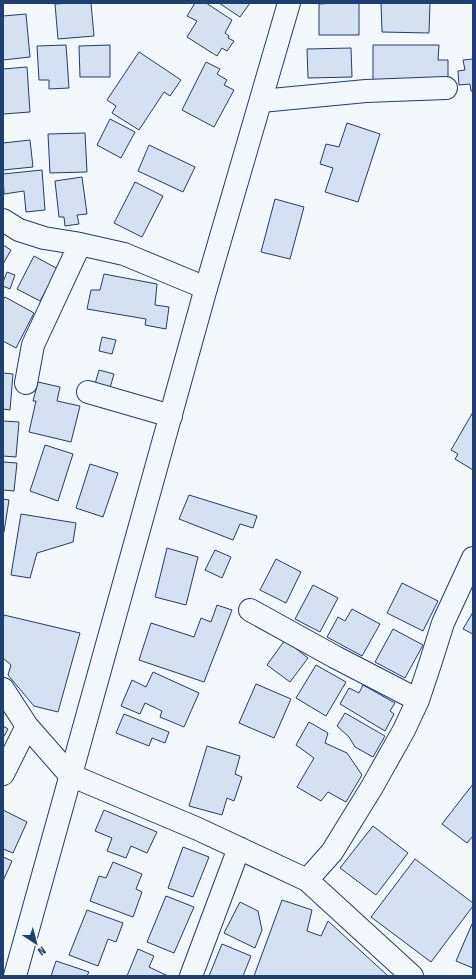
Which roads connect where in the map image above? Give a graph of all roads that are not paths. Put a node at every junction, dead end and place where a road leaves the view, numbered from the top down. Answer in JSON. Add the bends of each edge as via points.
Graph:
{"nodes":[{"id":1,"x":289,"y":3,"type":"edge"},
{"id":2,"x":446,"y":88,"type":"dead end"},
{"id":3,"x":261,"y":101,"type":"junction"},
{"id":4,"x":3,"y":220,"type":"edge"},
{"id":5,"x":80,"y":244,"type":"junction"},
{"id":6,"x":206,"y":288,"type":"junction"},
{"id":7,"x":26,"y":383,"type":"dead end"},
{"id":8,"x":88,"y":392,"type":"dead end"},
{"id":9,"x":171,"y":416,"type":"junction"},
{"id":10,"x":473,"y":558,"type":"edge"},
{"id":11,"x":250,"y":610,"type":"dead end"},
{"id":12,"x":3,"y":689,"type":"edge"},
{"id":13,"x":418,"y":700,"type":"junction"},
{"id":14,"x":26,"y":726,"type":"junction"},
{"id":15,"x":3,"y":774,"type":"edge"},
{"id":16,"x":70,"y":775,"type":"junction"},
{"id":17,"x":239,"y":848,"type":"junction"},
{"id":18,"x":308,"y":880,"type":"junction"},
{"id":19,"x":15,"y":976,"type":"edge"},
{"id":20,"x":191,"y":976,"type":"edge"},
{"id":21,"x":412,"y":976,"type":"edge"}],
"edges":[{"from":1,"to":3,"type":"street"},
{"from":2,"to":3,"type":"street","via":[[366,91]]},
{"from":3,"to":6,"type":"street"},
{"from":4,"to":5,"type":"street","via":[[19,230],[44,238]]},
{"from":5,"to":6,"type":"street","via":[[124,254]]},
{"from":5,"to":7,"type":"street","via":[[33,345]]},
{"from":6,"to":9,"type":"street"},
{"from":8,"to":9,"type":"street"},
{"from":9,"to":16,"type":"street"},
{"from":10,"to":13,"type":"street","via":[[443,623]]},
{"from":11,"to":13,"type":"street"},
{"from":12,"to":14,"type":"street"},
{"from":13,"to":18,"type":"street","via":[[404,730],[332,852]]},
{"from":14,"to":15,"type":"street"},
{"from":14,"to":16,"type":"street"},
{"from":16,"to":17,"type":"street"},
{"from":16,"to":19,"type":"street"},
{"from":17,"to":18,"type":"street"},
{"from":17,"to":20,"type":"street"},
{"from":18,"to":21,"type":"street"}]}
